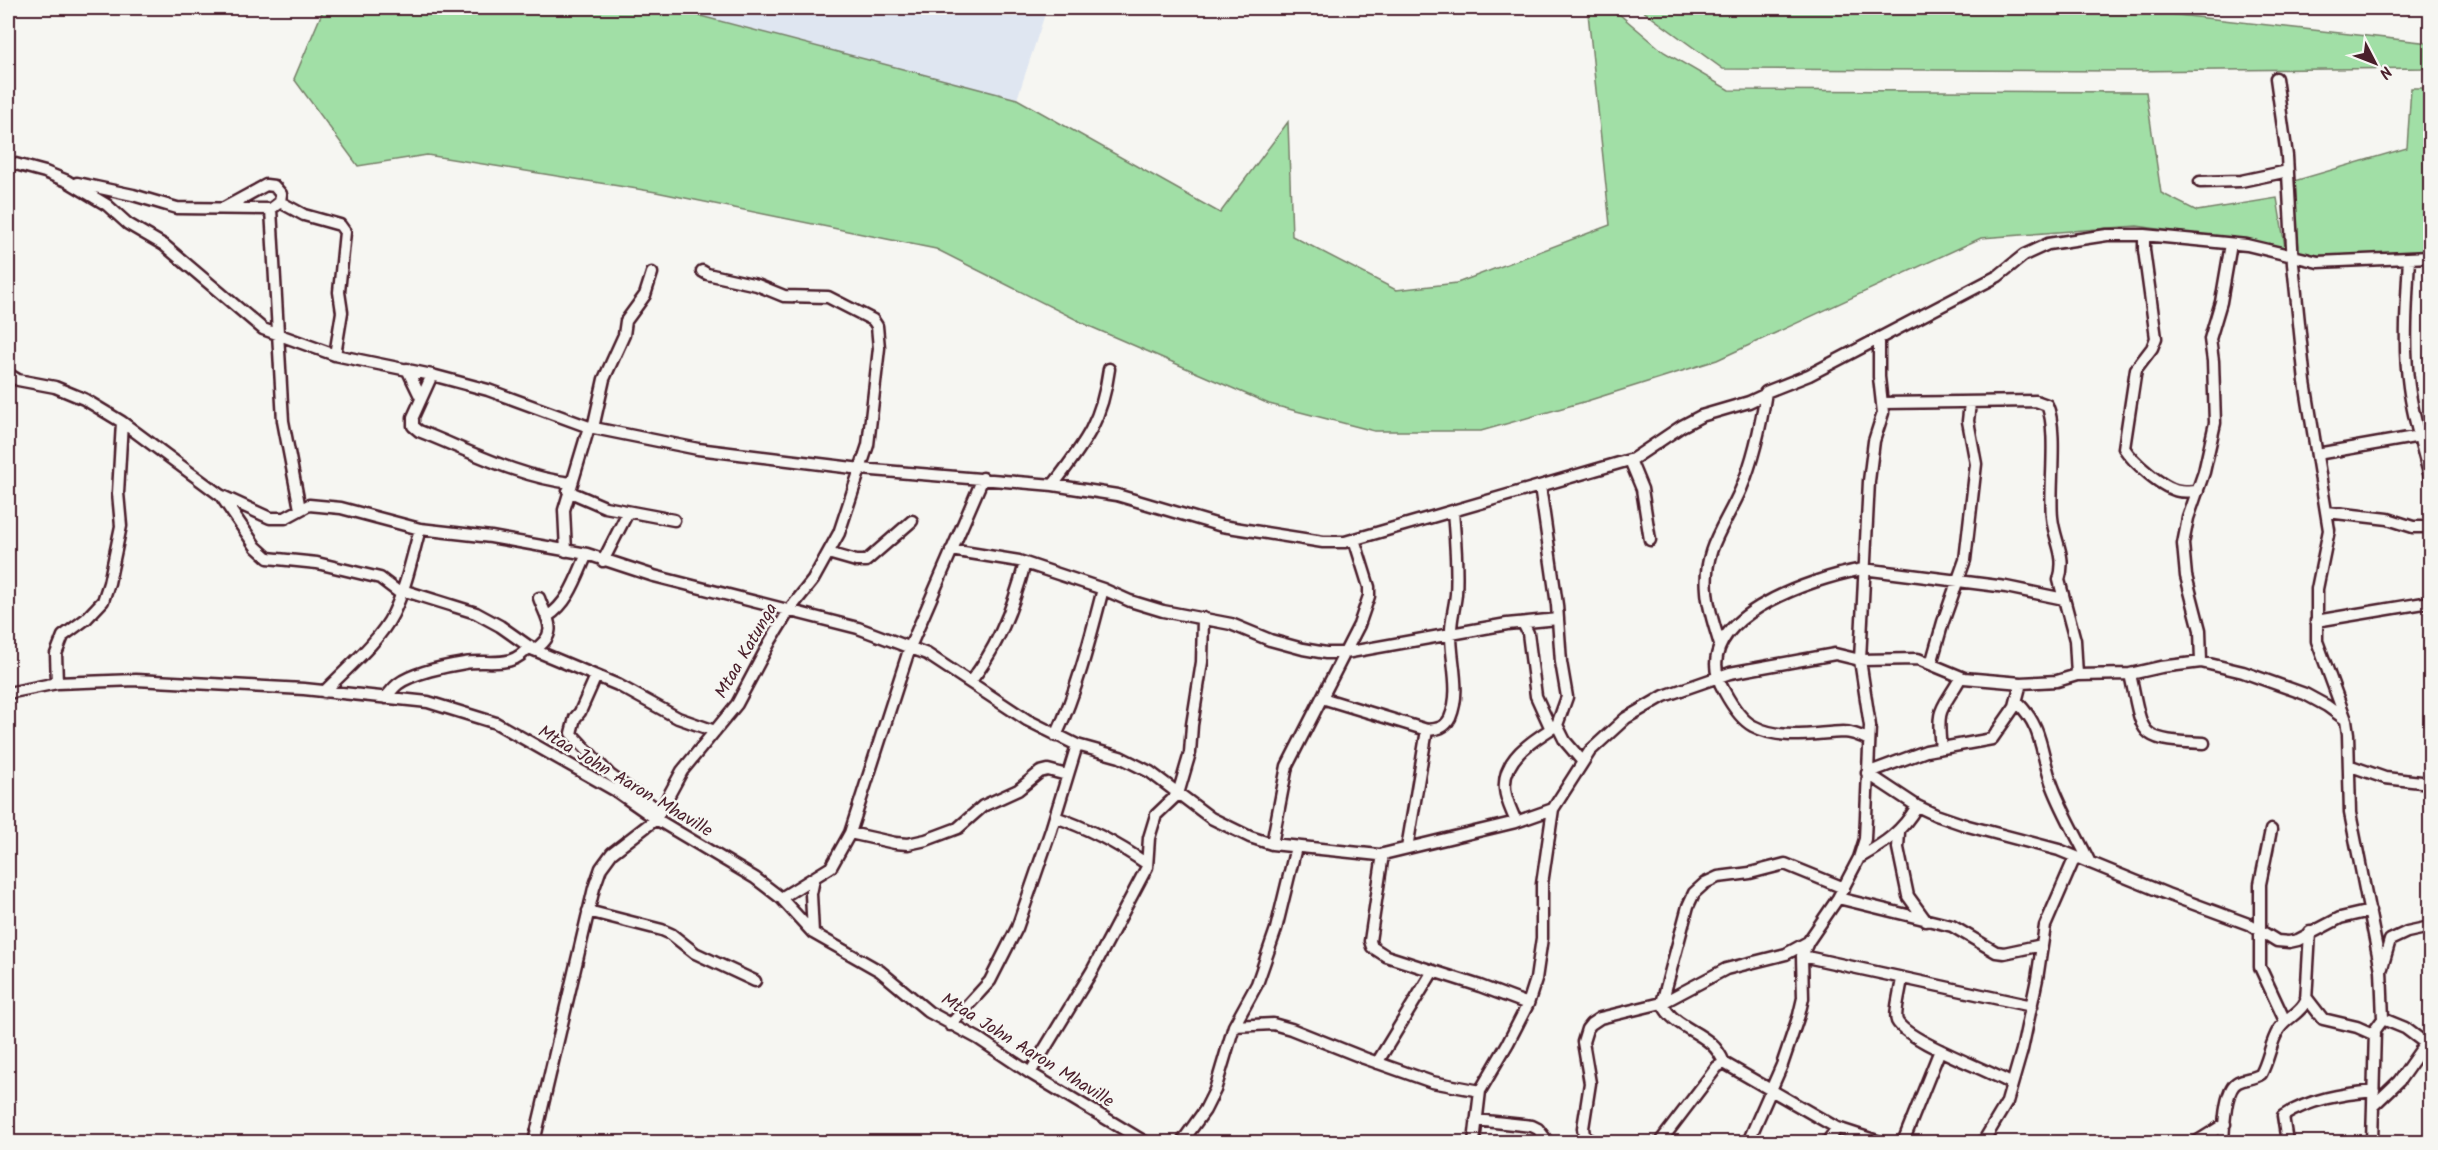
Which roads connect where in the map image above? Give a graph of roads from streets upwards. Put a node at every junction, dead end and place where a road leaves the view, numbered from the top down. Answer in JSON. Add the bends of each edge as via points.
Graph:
{"nodes":[{"id":1,"x":2276,"y":78,"type":"dead end"},
{"id":2,"x":8,"y":162,"type":"edge"},
{"id":3,"x":2288,"y":171,"type":"junction"},
{"id":4,"x":67,"y":181,"type":"junction"},
{"id":5,"x":2200,"y":182,"type":"dead end"},
{"id":6,"x":276,"y":205,"type":"junction"},
{"id":7,"x":224,"y":208,"type":"junction"},
{"id":8,"x":2144,"y":235,"type":"junction"},
{"id":9,"x":2231,"y":244,"type":"junction"},
{"id":10,"x":2294,"y":256,"type":"junction"},
{"id":11,"x":2430,"y":257,"type":"edge"},
{"id":12,"x":2409,"y":258,"type":"junction"},
{"id":13,"x":702,"y":271,"type":"dead end"},
{"id":14,"x":652,"y":273,"type":"dead end"},
{"id":15,"x":278,"y":333,"type":"junction"},
{"id":16,"x":1878,"y":338,"type":"junction"},
{"id":17,"x":335,"y":355,"type":"junction"},
{"id":18,"x":407,"y":369,"type":"junction"},
{"id":19,"x":1109,"y":369,"type":"dead end"},
{"id":20,"x":8,"y":374,"type":"edge"},
{"id":21,"x":432,"y":375,"type":"junction"},
{"id":22,"x":1766,"y":392,"type":"junction"},
{"id":23,"x":421,"y":398,"type":"junction"},
{"id":24,"x":1883,"y":403,"type":"junction"},
{"id":25,"x":1970,"y":403,"type":"junction"},
{"id":26,"x":122,"y":422,"type":"junction"},
{"id":27,"x":591,"y":427,"type":"junction"},
{"id":28,"x":2420,"y":436,"type":"junction"},
{"id":29,"x":2317,"y":454,"type":"junction"},
{"id":30,"x":1630,"y":460,"type":"junction"},
{"id":31,"x":861,"y":469,"type":"junction"},
{"id":32,"x":2430,"y":477,"type":"edge"},
{"id":33,"x":983,"y":478,"type":"junction"},
{"id":34,"x":1053,"y":485,"type":"junction"},
{"id":35,"x":1540,"y":486,"type":"junction"},
{"id":36,"x":569,"y":487,"type":"junction"},
{"id":37,"x":2198,"y":491,"type":"junction"},
{"id":38,"x":222,"y":496,"type":"junction"},
{"id":39,"x":300,"y":509,"type":"junction"},
{"id":40,"x":1453,"y":511,"type":"junction"},
{"id":41,"x":628,"y":512,"type":"junction"},
{"id":42,"x":2327,"y":512,"type":"junction"},
{"id":43,"x":674,"y":520,"type":"dead end"},
{"id":44,"x":912,"y":521,"type":"dead end"},
{"id":45,"x":2430,"y":527,"type":"edge"},
{"id":46,"x":420,"y":529,"type":"junction"},
{"id":47,"x":1354,"y":539,"type":"junction"},
{"id":48,"x":1650,"y":540,"type":"dead end"},
{"id":49,"x":951,"y":550,"type":"junction"},
{"id":50,"x":566,"y":551,"type":"junction"},
{"id":51,"x":828,"y":553,"type":"junction"},
{"id":52,"x":586,"y":554,"type":"junction"},
{"id":53,"x":603,"y":561,"type":"junction"},
{"id":54,"x":1025,"y":563,"type":"junction"},
{"id":55,"x":1863,"y":569,"type":"junction"},
{"id":56,"x":1958,"y":582,"type":"junction"},
{"id":57,"x":1103,"y":589,"type":"junction"},
{"id":58,"x":402,"y":592,"type":"junction"},
{"id":59,"x":539,"y":598,"type":"dead end"},
{"id":60,"x":2064,"y":598,"type":"junction"},
{"id":61,"x":2430,"y":602,"type":"edge"},
{"id":62,"x":790,"y":609,"type":"junction"},
{"id":63,"x":548,"y":616,"type":"junction"},
{"id":64,"x":1203,"y":618,"type":"junction"},
{"id":65,"x":1558,"y":619,"type":"junction"},
{"id":66,"x":2316,"y":621,"type":"junction"},
{"id":67,"x":1523,"y":622,"type":"junction"},
{"id":68,"x":1451,"y":634,"type":"junction"},
{"id":69,"x":1720,"y":645,"type":"junction"},
{"id":70,"x":910,"y":647,"type":"junction"},
{"id":71,"x":531,"y":648,"type":"junction"},
{"id":72,"x":1345,"y":653,"type":"junction"},
{"id":73,"x":1860,"y":660,"type":"junction"},
{"id":74,"x":2201,"y":662,"type":"junction"},
{"id":75,"x":1931,"y":664,"type":"junction"},
{"id":76,"x":1944,"y":671,"type":"junction"},
{"id":77,"x":2077,"y":675,"type":"junction"},
{"id":78,"x":2130,"y":675,"type":"junction"},
{"id":79,"x":596,"y":676,"type":"junction"},
{"id":80,"x":1716,"y":677,"type":"junction"},
{"id":81,"x":1961,"y":677,"type":"junction"},
{"id":82,"x":970,"y":682,"type":"junction"},
{"id":83,"x":57,"y":683,"type":"junction"},
{"id":84,"x":2021,"y":683,"type":"junction"},
{"id":85,"x":324,"y":692,"type":"junction"},
{"id":86,"x":1951,"y":692,"type":"junction"},
{"id":87,"x":8,"y":693,"type":"edge"},
{"id":88,"x":385,"y":698,"type":"junction"},
{"id":89,"x":1322,"y":698,"type":"junction"},
{"id":90,"x":2016,"y":702,"type":"junction"},
{"id":91,"x":2346,"y":720,"type":"junction"},
{"id":92,"x":1554,"y":727,"type":"junction"},
{"id":93,"x":1427,"y":730,"type":"junction"},
{"id":94,"x":715,"y":731,"type":"junction"},
{"id":95,"x":1056,"y":736,"type":"junction"},
{"id":96,"x":1869,"y":740,"type":"junction"},
{"id":97,"x":2204,"y":743,"type":"dead end"},
{"id":98,"x":1077,"y":746,"type":"junction"},
{"id":99,"x":1941,"y":748,"type":"junction"},
{"id":100,"x":1583,"y":762,"type":"junction"},
{"id":101,"x":2351,"y":766,"type":"junction"},
{"id":102,"x":1867,"y":773,"type":"junction"},
{"id":103,"x":1067,"y":775,"type":"junction"},
{"id":104,"x":2430,"y":783,"type":"edge"},
{"id":105,"x":1178,"y":794,"type":"junction"},
{"id":106,"x":1917,"y":806,"type":"junction"},
{"id":107,"x":1553,"y":809,"type":"junction"},
{"id":108,"x":658,"y":815,"type":"junction"},
{"id":109,"x":1055,"y":817,"type":"junction"},
{"id":110,"x":1516,"y":822,"type":"junction"},
{"id":111,"x":2271,"y":830,"type":"dead end"},
{"id":112,"x":1899,"y":832,"type":"junction"},
{"id":113,"x":850,"y":833,"type":"junction"},
{"id":114,"x":1272,"y":844,"type":"junction"},
{"id":115,"x":1296,"y":847,"type":"junction"},
{"id":116,"x":1407,"y":848,"type":"junction"},
{"id":117,"x":1383,"y":854,"type":"junction"},
{"id":118,"x":2075,"y":857,"type":"junction"},
{"id":119,"x":1859,"y":858,"type":"junction"},
{"id":120,"x":2090,"y":863,"type":"junction"},
{"id":121,"x":1147,"y":864,"type":"junction"},
{"id":122,"x":814,"y":879,"type":"junction"},
{"id":123,"x":1844,"y":888,"type":"junction"},
{"id":124,"x":781,"y":898,"type":"junction"},
{"id":125,"x":1838,"y":898,"type":"junction"},
{"id":126,"x":588,"y":911,"type":"junction"},
{"id":127,"x":2370,"y":911,"type":"junction"},
{"id":128,"x":1926,"y":921,"type":"junction"},
{"id":129,"x":2430,"y":927,"type":"edge"},
{"id":130,"x":2260,"y":930,"type":"junction"},
{"id":131,"x":2310,"y":932,"type":"junction"},
{"id":132,"x":813,"y":933,"type":"junction"},
{"id":133,"x":1808,"y":942,"type":"junction"},
{"id":134,"x":2042,"y":945,"type":"junction"},
{"id":135,"x":1802,"y":956,"type":"junction"},
{"id":136,"x":2381,"y":970,"type":"junction"},
{"id":137,"x":1433,"y":971,"type":"junction"},
{"id":138,"x":1902,"y":979,"type":"junction"},
{"id":139,"x":755,"y":981,"type":"dead end"},
{"id":140,"x":2306,"y":997,"type":"junction"},
{"id":141,"x":1662,"y":1003,"type":"junction"},
{"id":142,"x":1528,"y":1004,"type":"junction"},
{"id":143,"x":2032,"y":1006,"type":"junction"},
{"id":144,"x":2383,"y":1019,"type":"junction"},
{"id":145,"x":2285,"y":1021,"type":"junction"},
{"id":146,"x":950,"y":1025,"type":"junction"},
{"id":147,"x":1234,"y":1026,"type":"junction"},
{"id":148,"x":2374,"y":1035,"type":"junction"},
{"id":149,"x":2429,"y":1042,"type":"edge"},
{"id":150,"x":1940,"y":1050,"type":"junction"},
{"id":151,"x":1377,"y":1063,"type":"junction"},
{"id":152,"x":1724,"y":1063,"type":"junction"},
{"id":153,"x":1030,"y":1073,"type":"junction"},
{"id":154,"x":2012,"y":1084,"type":"junction"},
{"id":155,"x":1771,"y":1090,"type":"junction"},
{"id":156,"x":2374,"y":1090,"type":"junction"},
{"id":157,"x":1480,"y":1091,"type":"junction"},
{"id":158,"x":2373,"y":1106,"type":"junction"},
{"id":159,"x":1476,"y":1120,"type":"junction"},
{"id":160,"x":2224,"y":1124,"type":"junction"},
{"id":161,"x":1837,"y":1128,"type":"junction"},
{"id":162,"x":534,"y":1143,"type":"edge"},
{"id":163,"x":1145,"y":1143,"type":"edge"},
{"id":164,"x":1182,"y":1143,"type":"edge"},
{"id":165,"x":1474,"y":1143,"type":"edge"},
{"id":166,"x":1548,"y":1143,"type":"edge"},
{"id":167,"x":1591,"y":1143,"type":"edge"},
{"id":168,"x":1660,"y":1143,"type":"edge"},
{"id":169,"x":1748,"y":1143,"type":"edge"},
{"id":170,"x":1827,"y":1143,"type":"edge"},
{"id":171,"x":1880,"y":1143,"type":"edge"},
{"id":172,"x":1903,"y":1143,"type":"edge"},
{"id":173,"x":1983,"y":1143,"type":"edge"},
{"id":174,"x":2196,"y":1143,"type":"edge"},
{"id":175,"x":2223,"y":1143,"type":"edge"},
{"id":176,"x":2287,"y":1143,"type":"edge"},
{"id":177,"x":2372,"y":1143,"type":"edge"}],
"edges":[{"from":1,"to":3,"type":"street"},
{"from":2,"to":4,"type":"street"},
{"from":3,"to":5,"type":"street","via":[[2241,181]]},
{"from":3,"to":10,"type":"street"},
{"from":4,"to":7,"type":"street","via":[[177,208]]},
{"from":4,"to":15,"type":"street","via":[[164,245],[263,329]]},
{"from":6,"to":7,"type":"street"},
{"from":6,"to":7,"type":"street","via":[[280,191],[270,185]]},
{"from":6,"to":15,"type":"street"},
{"from":6,"to":17,"type":"street","via":[[340,225],[345,232],[339,292],[342,312]]},
{"from":8,"to":9,"type":"street"},
{"from":8,"to":16,"type":"street","via":[[2107,235],[2048,244],[2024,255],[1998,276]]},
{"from":8,"to":37,"type":"street","via":[[2156,338],[2136,369],[2124,448],[2129,457],[2168,487]]},
{"from":9,"to":10,"type":"street"},
{"from":9,"to":37,"type":"street","via":[[2222,302],[2210,339],[2215,423]]},
{"from":10,"to":12,"type":"street","via":[[2318,262]]},
{"from":10,"to":29,"type":"street","via":[[2308,406]]},
{"from":11,"to":12,"type":"street"},
{"from":12,"to":28,"type":"street","via":[[2408,384]]},
{"from":13,"to":31,"type":"street","name":"Mtaa Katunga","via":[[784,296],[828,297],[873,320],[879,348],[877,383]]},
{"from":14,"to":27,"type":"street","via":[[645,295],[628,316]]},
{"from":15,"to":17,"type":"street"},
{"from":15,"to":39,"type":"street","via":[[283,421]]},
{"from":16,"to":22,"type":"street","via":[[1809,375]]},
{"from":16,"to":24,"type":"street"},
{"from":17,"to":18,"type":"street"},
{"from":18,"to":21,"type":"street"},
{"from":18,"to":23,"type":"street"},
{"from":19,"to":34,"type":"street","via":[[1096,422]]},
{"from":20,"to":26,"type":"street","via":[[84,399]]},
{"from":21,"to":23,"type":"street"},
{"from":21,"to":27,"type":"street","via":[[488,390]]},
{"from":22,"to":30,"type":"street","via":[[1749,402],[1701,416]]},
{"from":22,"to":69,"type":"street","via":[[1757,440],[1742,487],[1712,543],[1708,561],[1707,592]]},
{"from":23,"to":36,"type":"street","via":[[412,423],[418,431]]},
{"from":24,"to":25,"type":"street"},
{"from":24,"to":55,"type":"street","via":[[1870,472]]},
{"from":25,"to":56,"type":"street","via":[[1968,421],[1976,464],[1965,560]]},
{"from":25,"to":60,"type":"street","via":[[2036,401],[2047,405],[2050,411],[2051,514],[2062,550],[2059,580]]},
{"from":26,"to":38,"type":"street"},
{"from":26,"to":83,"type":"street","via":[[118,493],[121,526],[110,583],[103,602],[63,636],[56,654]]},
{"from":27,"to":31,"type":"street","via":[[698,449]]},
{"from":27,"to":36,"type":"street"},
{"from":28,"to":29,"type":"street"},
{"from":28,"to":32,"type":"street"},
{"from":29,"to":42,"type":"street"},
{"from":30,"to":35,"type":"street"},
{"from":30,"to":48,"type":"street","via":[[1642,489]]},
{"from":31,"to":33,"type":"street"},
{"from":31,"to":51,"type":"street","name":"Mtaa Katunga"},
{"from":33,"to":34,"type":"street"},
{"from":33,"to":49,"type":"street"},
{"from":34,"to":47,"type":"street","via":[[1117,495],[1222,526],[1323,542]]},
{"from":35,"to":40,"type":"street"},
{"from":35,"to":65,"type":"street"},
{"from":36,"to":41,"type":"street","via":[[605,507]]},
{"from":36,"to":50,"type":"street","via":[[564,510]]},
{"from":37,"to":74,"type":"street","via":[[2183,544],[2186,576],[2200,630]]},
{"from":38,"to":39,"type":"street","via":[[270,518],[285,518]]},
{"from":38,"to":58,"type":"street","via":[[256,547],[268,558],[317,563],[380,578]]},
{"from":39,"to":46,"type":"street","via":[[317,505],[341,508]]},
{"from":40,"to":47,"type":"street"},
{"from":40,"to":68,"type":"street","via":[[1456,594]]},
{"from":41,"to":43,"type":"street"},
{"from":41,"to":53,"type":"street"},
{"from":42,"to":45,"type":"street"},
{"from":42,"to":66,"type":"street","via":[[2329,530],[2317,589]]},
{"from":44,"to":51,"type":"street","via":[[866,561]]},
{"from":46,"to":50,"type":"street"},
{"from":46,"to":58,"type":"street"},
{"from":47,"to":72,"type":"street","via":[[1369,596]]},
{"from":49,"to":54,"type":"street"},
{"from":49,"to":70,"type":"street"},
{"from":50,"to":52,"type":"street"},
{"from":51,"to":62,"type":"street","name":"Mtaa Katunga"},
{"from":52,"to":53,"type":"street"},
{"from":52,"to":63,"type":"street","via":[[565,599]]},
{"from":53,"to":62,"type":"street"},
{"from":54,"to":57,"type":"street"},
{"from":54,"to":82,"type":"street","via":[[1001,632]]},
{"from":55,"to":56,"type":"street"},
{"from":55,"to":69,"type":"street","via":[[1840,573],[1770,601],[1744,616]]},
{"from":55,"to":73,"type":"street"},
{"from":56,"to":60,"type":"street"},
{"from":56,"to":75,"type":"street"},
{"from":57,"to":64,"type":"street","via":[[1152,608]]},
{"from":57,"to":95,"type":"street","via":[[1083,666]]},
{"from":58,"to":71,"type":"street","via":[[476,613]]},
{"from":58,"to":85,"type":"street","via":[[393,615],[378,636]]},
{"from":59,"to":63,"type":"street"},
{"from":60,"to":77,"type":"street","via":[[2075,640]]},
{"from":61,"to":66,"type":"street"},
{"from":62,"to":70,"type":"street"},
{"from":62,"to":94,"type":"street","name":"Mtaa Katunga","via":[[737,704]]},
{"from":63,"to":71,"type":"street","via":[[550,627],[543,642]]},
{"from":64,"to":72,"type":"street","via":[[1303,649]]},
{"from":64,"to":105,"type":"street","via":[[1202,662],[1190,753]]},
{"from":65,"to":67,"type":"street"},
{"from":65,"to":92,"type":"street","via":[[1567,697]]},
{"from":66,"to":91,"type":"street","via":[[2316,641]]},
{"from":67,"to":68,"type":"street"},
{"from":67,"to":92,"type":"street","via":[[1528,633],[1536,696]]},
{"from":68,"to":72,"type":"street"},
{"from":68,"to":93,"type":"street","via":[[1455,667],[1452,710],[1445,726]]},
{"from":69,"to":80,"type":"street"},
{"from":70,"to":82,"type":"street"},
{"from":70,"to":113,"type":"street"},
{"from":71,"to":79,"type":"street"},
{"from":71,"to":88,"type":"street","via":[[506,662],[467,662],[434,669],[399,683]]},
{"from":72,"to":89,"type":"street"},
{"from":73,"to":75,"type":"street","via":[[1906,658]]},
{"from":73,"to":80,"type":"street","via":[[1835,654]]},
{"from":73,"to":96,"type":"street"},
{"from":74,"to":78,"type":"street"},
{"from":74,"to":91,"type":"street","via":[[2305,694]]},
{"from":75,"to":76,"type":"street"},
{"from":76,"to":81,"type":"street"},
{"from":76,"to":86,"type":"street"},
{"from":77,"to":78,"type":"street"},
{"from":77,"to":84,"type":"street","via":[[2057,681]]},
{"from":78,"to":97,"type":"street","via":[[2145,731],[2156,739]]},
{"from":79,"to":94,"type":"street","via":[[678,718]]},
{"from":79,"to":108,"type":"street","via":[[571,733],[610,774]]},
{"from":80,"to":96,"type":"street","via":[[1746,722],[1757,728],[1795,736],[1843,732]]},
{"from":80,"to":100,"type":"street","via":[[1664,696],[1626,718]]},
{"from":81,"to":84,"type":"street"},
{"from":81,"to":86,"type":"street"},
{"from":82,"to":95,"type":"street"},
{"from":83,"to":85,"type":"street","name":"Mtaa John Aaron Mhaville","via":[[136,681]]},
{"from":83,"to":87,"type":"street","name":"Mtaa John Aaron Mhaville"},
{"from":84,"to":90,"type":"street"},
{"from":85,"to":88,"type":"street","name":"Mtaa John Aaron Mhaville"},
{"from":86,"to":99,"type":"street","via":[[1938,716]]},
{"from":88,"to":108,"type":"street","name":"Mtaa John Aaron Mhaville","via":[[428,702],[496,723]]},
{"from":89,"to":93,"type":"street"},
{"from":89,"to":114,"type":"street","via":[[1287,766]]},
{"from":90,"to":99,"type":"street","via":[[1995,738]]},
{"from":90,"to":120,"type":"street","via":[[2038,730],[2048,775]]},
{"from":91,"to":101,"type":"street"},
{"from":92,"to":100,"type":"street"},
{"from":92,"to":110,"type":"street","via":[[1530,742],[1508,771],[1504,788]]},
{"from":93,"to":116,"type":"street"},
{"from":94,"to":108,"type":"street","name":"Mtaa Katunga","via":[[682,771]]},
{"from":95,"to":98,"type":"street"},
{"from":96,"to":102,"type":"street"},
{"from":98,"to":103,"type":"street"},
{"from":98,"to":105,"type":"street","via":[[1120,757],[1150,772]]},
{"from":99,"to":102,"type":"street"},
{"from":100,"to":107,"type":"street"},
{"from":101,"to":104,"type":"street","via":[[2385,778]]},
{"from":101,"to":127,"type":"street","via":[[2352,825]]},
{"from":102,"to":106,"type":"street"},
{"from":102,"to":119,"type":"street","via":[[1865,839]]},
{"from":103,"to":109,"type":"street"},
{"from":103,"to":113,"type":"street","via":[[1040,772],[1018,790],[983,806],[958,828],[926,840],[895,843]]},
{"from":105,"to":114,"type":"street","via":[[1211,818]]},
{"from":105,"to":121,"type":"street","via":[[1155,815]]},
{"from":106,"to":112,"type":"street"},
{"from":106,"to":118,"type":"street","via":[[1968,826]]},
{"from":107,"to":110,"type":"street"},
{"from":107,"to":142,"type":"street","via":[[1542,884],[1540,957]]},
{"from":108,"to":124,"type":"street","name":"Mtaa John Aaron Mhaville"},
{"from":108,"to":126,"type":"street","name":"Mtaa Katunga","via":[[612,853],[601,868]]},
{"from":109,"to":121,"type":"street","via":[[1110,840]]},
{"from":109,"to":146,"type":"street","via":[[1017,928],[990,981]]},
{"from":110,"to":116,"type":"street"},
{"from":111,"to":130,"type":"street","via":[[2260,884]]},
{"from":112,"to":119,"type":"street"},
{"from":112,"to":128,"type":"street","via":[[1898,848],[1908,896]]},
{"from":113,"to":122,"type":"street","via":[[831,867]]},
{"from":114,"to":115,"type":"street"},
{"from":115,"to":117,"type":"street","via":[[1368,856]]},
{"from":115,"to":147,"type":"street","via":[[1270,950]]},
{"from":116,"to":117,"type":"street"},
{"from":117,"to":137,"type":"street","via":[[1372,947],[1386,956]]},
{"from":118,"to":120,"type":"street"},
{"from":118,"to":134,"type":"street","via":[[2049,914]]},
{"from":119,"to":123,"type":"street"},
{"from":120,"to":130,"type":"street"},
{"from":121,"to":153,"type":"street","via":[[1098,961]]},
{"from":122,"to":124,"type":"street"},
{"from":122,"to":132,"type":"street"},
{"from":123,"to":125,"type":"street"},
{"from":123,"to":141,"type":"street","via":[[1785,864],[1705,883],[1688,906]]},
{"from":124,"to":132,"type":"street","name":"Mtaa John Aaron Mhaville"},
{"from":125,"to":128,"type":"street"},
{"from":125,"to":133,"type":"street"},
{"from":126,"to":139,"type":"street","via":[[662,930],[694,953]]},
{"from":126,"to":162,"type":"street","name":"Mtaa Katunga"},
{"from":127,"to":131,"type":"street","via":[[2340,918]]},
{"from":127,"to":136,"type":"street"},
{"from":128,"to":134,"type":"street","via":[[1952,926],[1996,952]]},
{"from":129,"to":136,"type":"street","via":[[2390,940]]},
{"from":130,"to":131,"type":"street","via":[[2277,941],[2289,942]]},
{"from":130,"to":145,"type":"street","via":[[2260,967]]},
{"from":131,"to":140,"type":"street"},
{"from":132,"to":146,"type":"street","name":"Mtaa John Aaron Mhaville","via":[[880,971]]},
{"from":133,"to":135,"type":"street"},
{"from":133,"to":141,"type":"street","via":[[1786,954],[1726,969]]},
{"from":134,"to":143,"type":"street"},
{"from":135,"to":138,"type":"street"},
{"from":135,"to":155,"type":"street","via":[[1803,998]]},
{"from":136,"to":144,"type":"street"},
{"from":137,"to":142,"type":"street"},
{"from":137,"to":151,"type":"street"},
{"from":138,"to":143,"type":"street"},
{"from":138,"to":150,"type":"street","via":[[1898,1021]]},
{"from":140,"to":145,"type":"street","via":[[2302,1010]]},
{"from":140,"to":148,"type":"street","via":[[2323,1019]]},
{"from":141,"to":152,"type":"street","via":[[1665,1011],[1717,1048]]},
{"from":141,"to":167,"type":"street","via":[[1600,1018],[1587,1029],[1583,1042],[1590,1083],[1583,1128]]},
{"from":142,"to":157,"type":"street"},
{"from":143,"to":154,"type":"street"},
{"from":144,"to":148,"type":"street"},
{"from":144,"to":149,"type":"street"},
{"from":145,"to":160,"type":"street","via":[[2273,1040],[2261,1074],[2239,1082],[2230,1092]]},
{"from":146,"to":153,"type":"street","name":"Mtaa John Aaron Mhaville"},
{"from":147,"to":151,"type":"street","via":[[1273,1024]]},
{"from":147,"to":164,"type":"street","via":[[1215,1090]]},
{"from":148,"to":156,"type":"street"},
{"from":149,"to":158,"type":"street","via":[[2399,1082]]},
{"from":150,"to":154,"type":"street"},
{"from":150,"to":172,"type":"street"},
{"from":151,"to":157,"type":"street","via":[[1432,1082]]},
{"from":152,"to":155,"type":"street"},
{"from":152,"to":168,"type":"street"},
{"from":153,"to":163,"type":"street","name":"Mtaa John Aaron Mhaville"},
{"from":154,"to":173,"type":"street","via":[[2001,1114]]},
{"from":155,"to":161,"type":"street"},
{"from":155,"to":169,"type":"street"},
{"from":156,"to":158,"type":"street"},
{"from":156,"to":176,"type":"street","via":[[2341,1094],[2291,1111],[2283,1116]]},
{"from":157,"to":159,"type":"street"},
{"from":158,"to":177,"type":"street"},
{"from":159,"to":165,"type":"street"},
{"from":159,"to":166,"type":"street","via":[[1532,1126]]},
{"from":160,"to":174,"type":"street"},
{"from":160,"to":175,"type":"street"},
{"from":161,"to":170,"type":"street"},
{"from":161,"to":171,"type":"street"}]}
